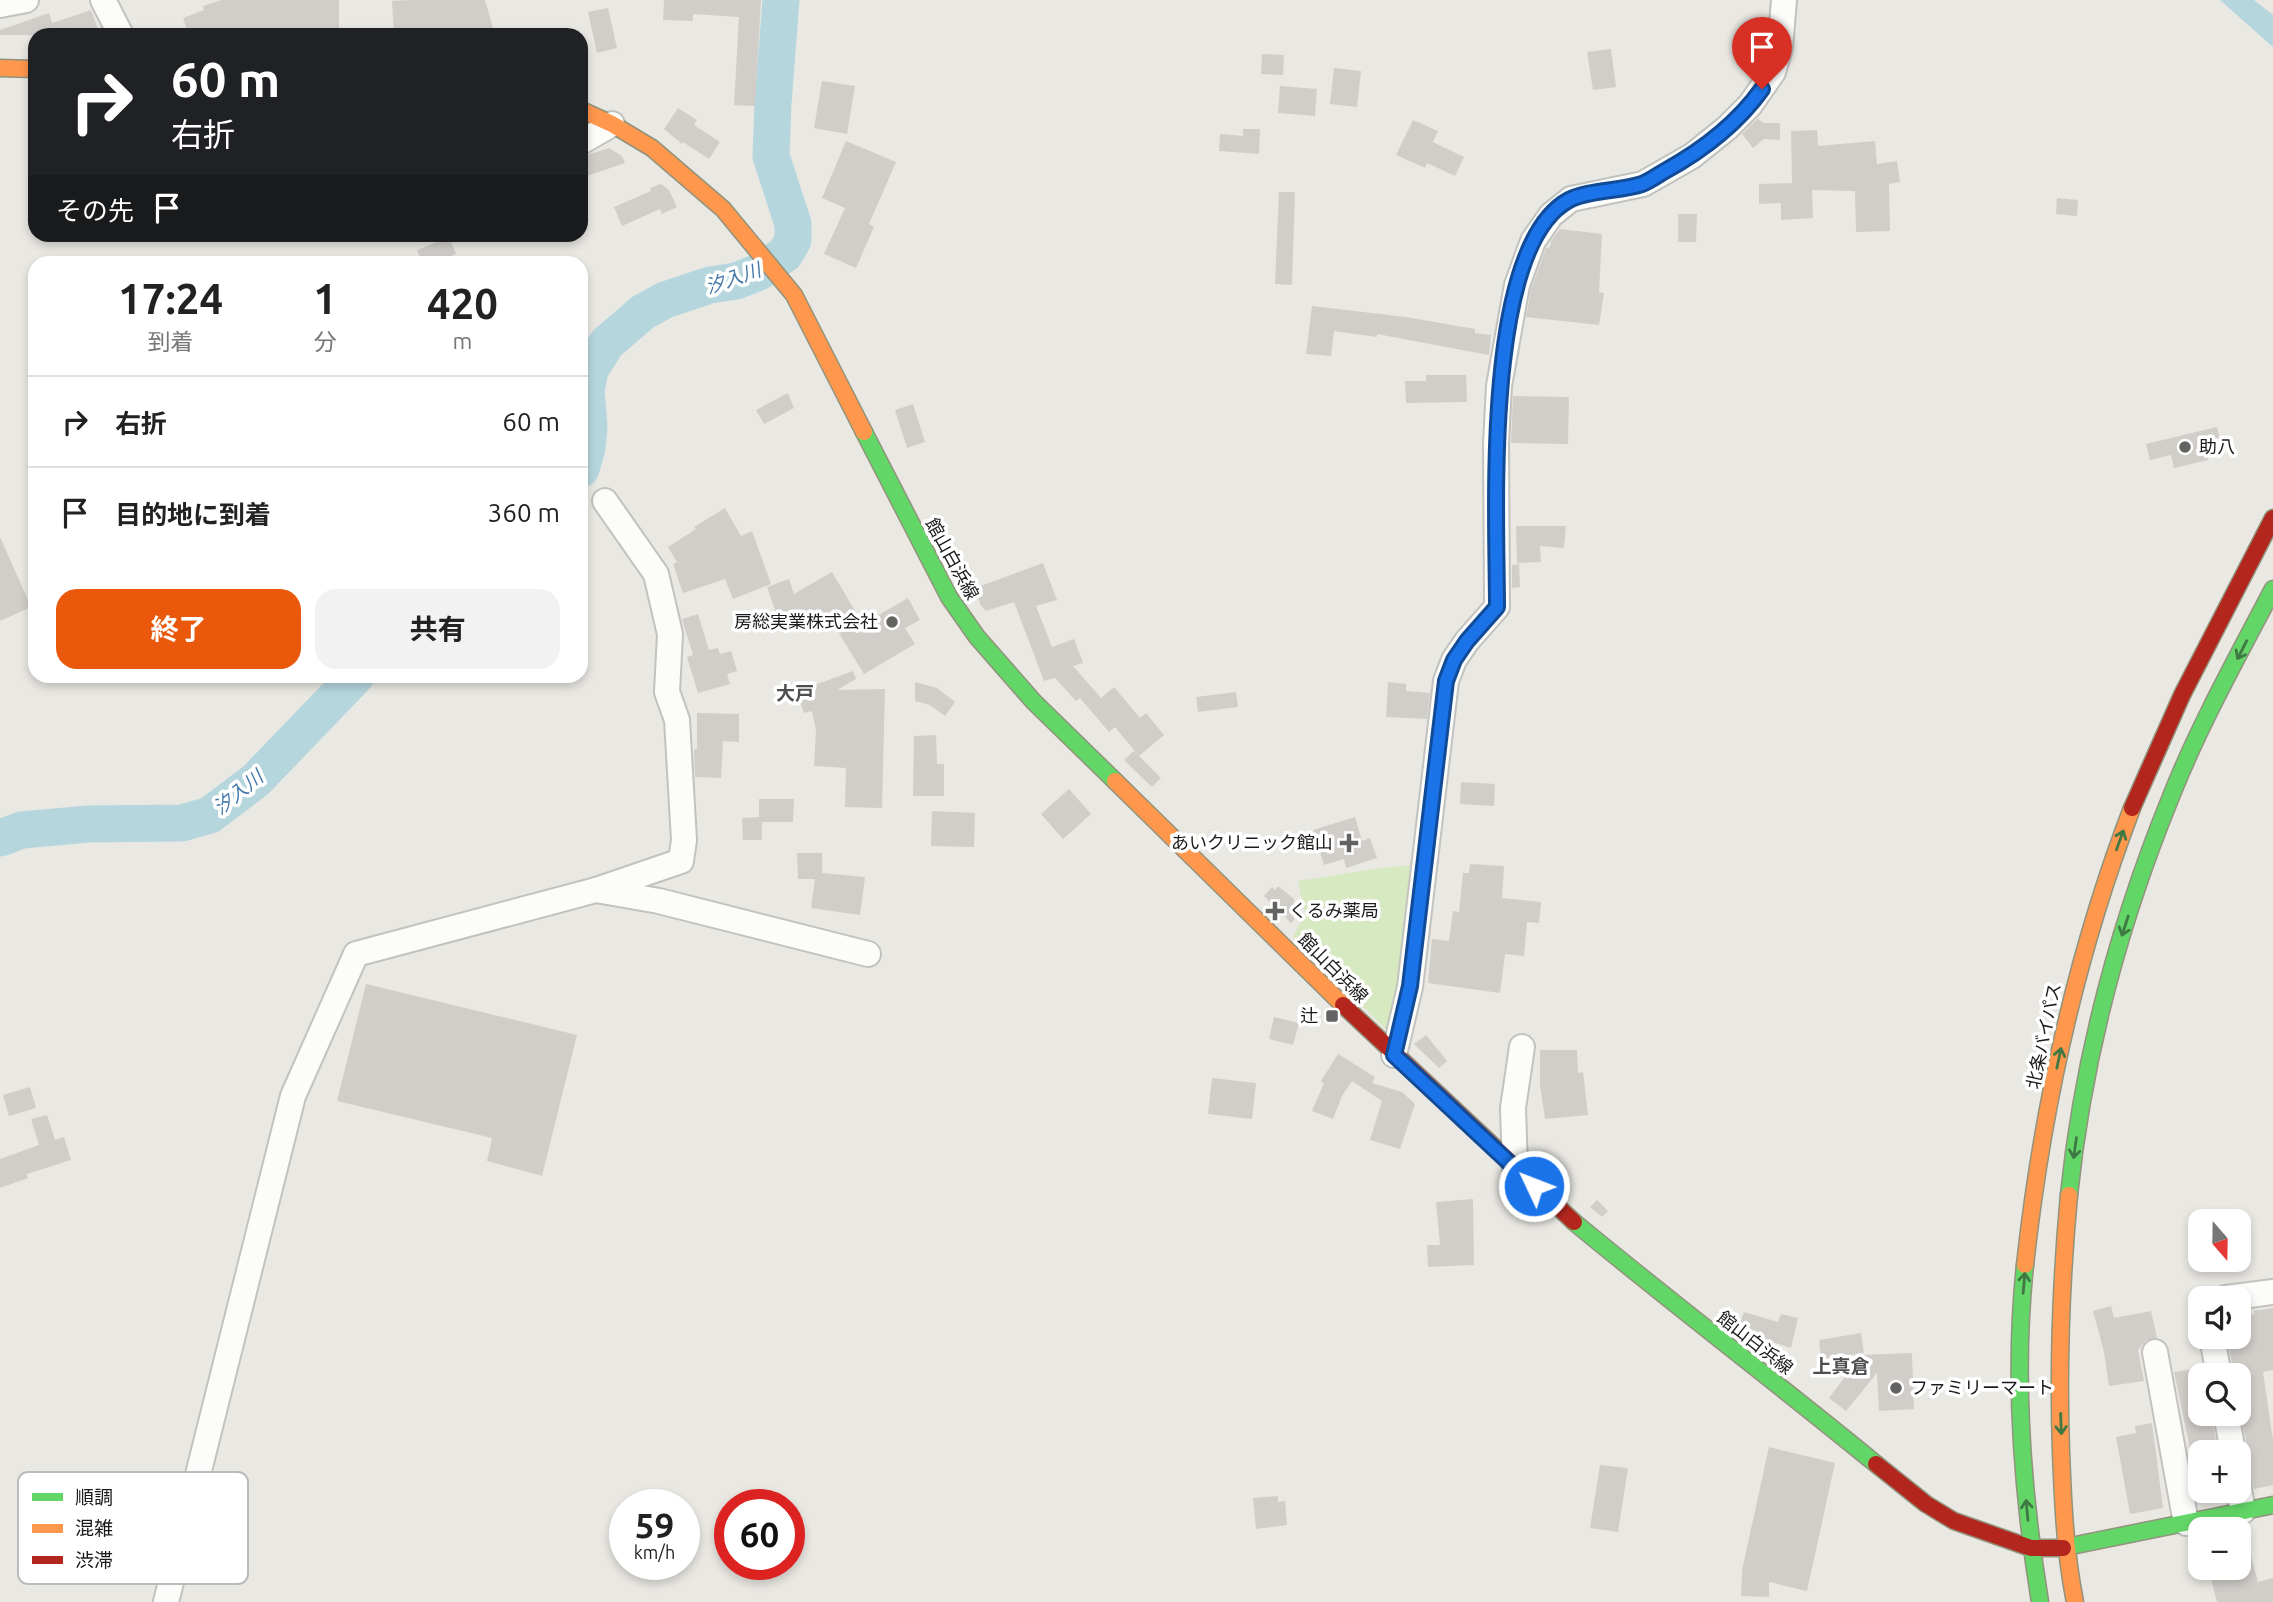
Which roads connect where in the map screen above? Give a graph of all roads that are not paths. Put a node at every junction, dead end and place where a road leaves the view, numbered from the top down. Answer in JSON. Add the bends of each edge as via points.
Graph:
{"nodes":[{"id":1,"x":26,"y":0,"type":"edge"},
{"id":2,"x":103,"y":0,"type":"edge"},
{"id":3,"x":1784,"y":0,"type":"edge"},
{"id":4,"x":0,"y":5,"type":"edge"},
{"id":5,"x":117,"y":28,"type":"edge"},
{"id":6,"x":0,"y":68,"type":"edge"},
{"id":7,"x":28,"y":69,"type":"edge"},
{"id":8,"x":588,"y":113,"type":"edge"},
{"id":9,"x":612,"y":124,"type":"junction"},
{"id":10,"x":588,"y":138,"type":"edge"},
{"id":11,"x":605,"y":501,"type":"dead end"},
{"id":12,"x":2273,"y":518,"type":"edge"},
{"id":13,"x":2273,"y":589,"type":"edge"},
{"id":14,"x":596,"y":890,"type":"junction"},
{"id":15,"x":869,"y":954,"type":"dead end"},
{"id":16,"x":1522,"y":1047,"type":"dead end"},
{"id":17,"x":1394,"y":1055,"type":"junction"},
{"id":18,"x":1515,"y":1169,"type":"junction"},
{"id":19,"x":2273,"y":1292,"type":"edge"},
{"id":20,"x":2251,"y":1295,"type":"edge"},
{"id":21,"x":2155,"y":1352,"type":"dead end"},
{"id":22,"x":199,"y":1472,"type":"edge"},
{"id":23,"x":2242,"y":1503,"type":"edge"},
{"id":24,"x":2273,"y":1505,"type":"edge"},
{"id":25,"x":2243,"y":1511,"type":"junction"},
{"id":26,"x":2186,"y":1523,"type":"junction"},
{"id":27,"x":2031,"y":1548,"type":"junction"},
{"id":28,"x":2066,"y":1548,"type":"junction"},
{"id":29,"x":171,"y":1584,"type":"edge"},
{"id":30,"x":166,"y":1602,"type":"edge"},
{"id":31,"x":2040,"y":1602,"type":"edge"},
{"id":32,"x":2075,"y":1602,"type":"edge"}],
"edges":[{"from":1,"to":4,"type":"street"},
{"from":2,"to":5,"type":"street"},
{"from":3,"to":17,"type":"street","via":[[1778,60],[1750,105],[1692,156],[1643,184],[1571,199],[1551,215],[1522,266],[1499,386],[1497,607],[1467,641],[1446,681],[1410,986]]},
{"from":6,"to":7,"type":"main road"},
{"from":8,"to":9,"type":"main road","name":"館山白浜線"},
{"from":9,"to":10,"type":"street"},
{"from":9,"to":17,"type":"main road","name":"館山白浜線","via":[[652,148],[723,209],[794,295],[949,597],[977,637],[1034,702]]},
{"from":11,"to":14,"type":"street","via":[[656,574],[662,598],[670,634],[667,692],[677,720],[684,840],[681,861]]},
{"from":27,"to":12,"type":"main road","name":"北条バイパス","one_way":true,"via":[[2020,1375],[2024,1280],[2043,1139],[2072,995],[2103,885],[2133,804],[2183,690]]},
{"from":13,"to":28,"type":"main road","one_way":true,"via":[[2171,795],[2122,936],[2082,1099],[2062,1282],[2059,1366]]},
{"from":14,"to":15,"type":"street","via":[[659,901]]},
{"from":14,"to":22,"type":"street","via":[[356,954],[293,1096]]},
{"from":16,"to":18,"type":"street","via":[[1513,1108]]},
{"from":17,"to":18,"type":"main road","name":"館山白浜線"},
{"from":18,"to":27,"type":"main road","name":"館山白浜線","via":[[1604,1248],[1926,1504],[1954,1521]]},
{"from":19,"to":20,"type":"street"},
{"from":21,"to":26,"type":"street"},
{"from":23,"to":25,"type":"street"},
{"from":24,"to":25,"type":"main road","name":"館山白浜線"},
{"from":25,"to":26,"type":"main road","name":"館山白浜線"},
{"from":26,"to":28,"type":"main road","name":"館山白浜線"},
{"from":27,"to":28,"type":"main road","name":"館山白浜線"},
{"from":27,"to":31,"type":"main road","name":"北条バイパス"},
{"from":28,"to":32,"type":"main road"},
{"from":29,"to":30,"type":"street"}]}
